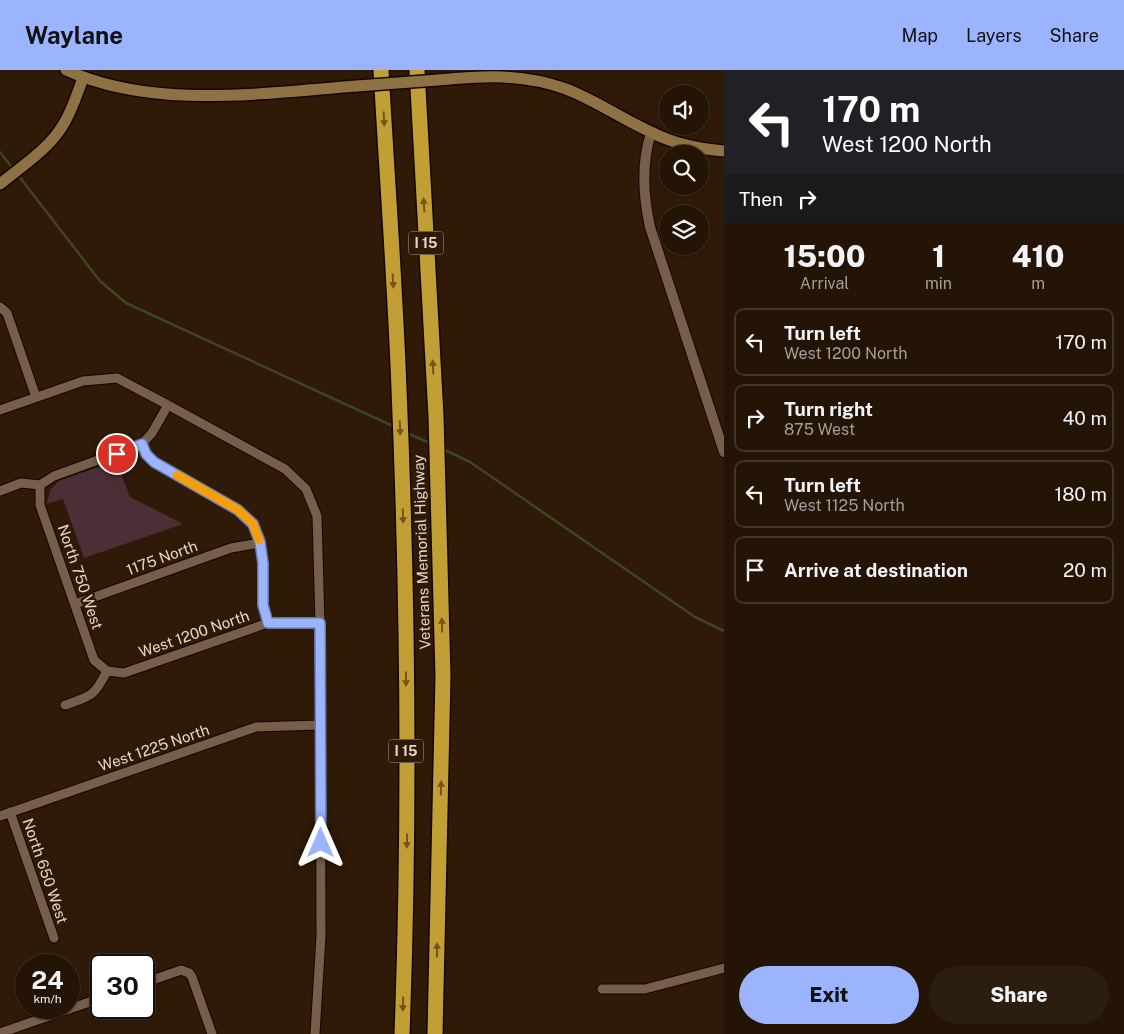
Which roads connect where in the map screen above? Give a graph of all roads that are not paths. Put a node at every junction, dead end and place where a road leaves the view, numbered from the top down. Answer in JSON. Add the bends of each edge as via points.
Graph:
{"nodes":[{"id":1,"x":66,"y":70,"type":"edge"},
{"id":2,"x":381,"y":70,"type":"edge"},
{"id":3,"x":417,"y":70,"type":"edge"},
{"id":4,"x":83,"y":78,"type":"junction"},
{"id":5,"x":651,"y":133,"type":"junction"},
{"id":6,"x":724,"y":151,"type":"edge"},
{"id":7,"x":0,"y":184,"type":"edge"},
{"id":8,"x":0,"y":307,"type":"edge"},
{"id":9,"x":36,"y":396,"type":"junction"},
{"id":10,"x":168,"y":404,"type":"junction"},
{"id":11,"x":0,"y":410,"type":"edge"},
{"id":12,"x":142,"y":444,"type":"junction"},
{"id":13,"x":724,"y":452,"type":"edge"},
{"id":14,"x":40,"y":485,"type":"junction"},
{"id":15,"x":0,"y":491,"type":"edge"},
{"id":16,"x":260,"y":542,"type":"junction"},
{"id":17,"x":75,"y":604,"type":"junction"},
{"id":18,"x":268,"y":623,"type":"junction"},
{"id":19,"x":320,"y":623,"type":"junction"},
{"id":20,"x":107,"y":671,"type":"junction"},
{"id":21,"x":65,"y":705,"type":"dead end"},
{"id":22,"x":320,"y":724,"type":"junction"},
{"id":23,"x":10,"y":812,"type":"junction"},
{"id":24,"x":0,"y":816,"type":"edge"},
{"id":25,"x":54,"y":938,"type":"dead end"},
{"id":26,"x":724,"y":968,"type":"edge"},
{"id":27,"x":155,"y":979,"type":"edge"},
{"id":28,"x":602,"y":989,"type":"dead end"},
{"id":29,"x":90,"y":1002,"type":"edge"},
{"id":30,"x":0,"y":1033,"type":"edge"},
{"id":31,"x":212,"y":1034,"type":"edge"},
{"id":32,"x":315,"y":1034,"type":"edge"},
{"id":33,"x":402,"y":1034,"type":"edge"},
{"id":34,"x":435,"y":1034,"type":"edge"}],
"edges":[{"from":1,"to":4,"type":"main road"},
{"from":2,"to":33,"type":"highway","name":"Veterans Memorial Highway","number":"I 15","one_way":true,"via":[[399,388],[405,566],[407,834]]},
{"from":34,"to":3,"type":"highway","name":"Veterans Memorial Highway","number":"I 15","one_way":true,"via":[[443,676],[439,484]]},
{"from":4,"to":5,"type":"main road","bridge":true,"via":[[157,93],[225,95],[506,76],[536,80],[567,90]]},
{"from":4,"to":7,"type":"main road","via":[[55,137]]},
{"from":5,"to":6,"type":"main road","via":[[693,147]]},
{"from":5,"to":13,"type":"street","via":[[644,174],[650,227]]},
{"from":8,"to":9,"type":"street","via":[[7,313]]},
{"from":9,"to":10,"type":"street","via":[[83,381],[117,378]]},
{"from":9,"to":11,"type":"street"},
{"from":10,"to":12,"type":"street"},
{"from":10,"to":19,"type":"street","via":[[285,469],[306,489],[317,516]]},
{"from":12,"to":14,"type":"street","via":[[54,476]]},
{"from":12,"to":16,"type":"street","via":[[154,462],[238,510],[253,524]]},
{"from":14,"to":15,"type":"street","via":[[22,483]]},
{"from":14,"to":17,"type":"street","name":"North 750 West","via":[[40,505]]},
{"from":16,"to":17,"type":"street","name":"1175 North","via":[[231,548]]},
{"from":16,"to":18,"type":"street","via":[[263,605]]},
{"from":17,"to":20,"type":"street","name":"North 750 West","via":[[94,660]]},
{"from":18,"to":19,"type":"street","name":"West 1200 North"},
{"from":18,"to":20,"type":"street","name":"West 1200 North","via":[[124,673]]},
{"from":19,"to":22,"type":"street"},
{"from":20,"to":21,"type":"street","via":[[92,695]]},
{"from":22,"to":23,"type":"street","name":"West 1225 North","via":[[256,727]]},
{"from":22,"to":32,"type":"street","via":[[321,936]]},
{"from":23,"to":24,"type":"street","name":"West 1225 North"},
{"from":23,"to":25,"type":"street","name":"North 650 West"},
{"from":26,"to":28,"type":"street","via":[[645,989]]},
{"from":27,"to":31,"type":"street","via":[[181,970],[189,974]]},
{"from":29,"to":30,"type":"street"}]}
